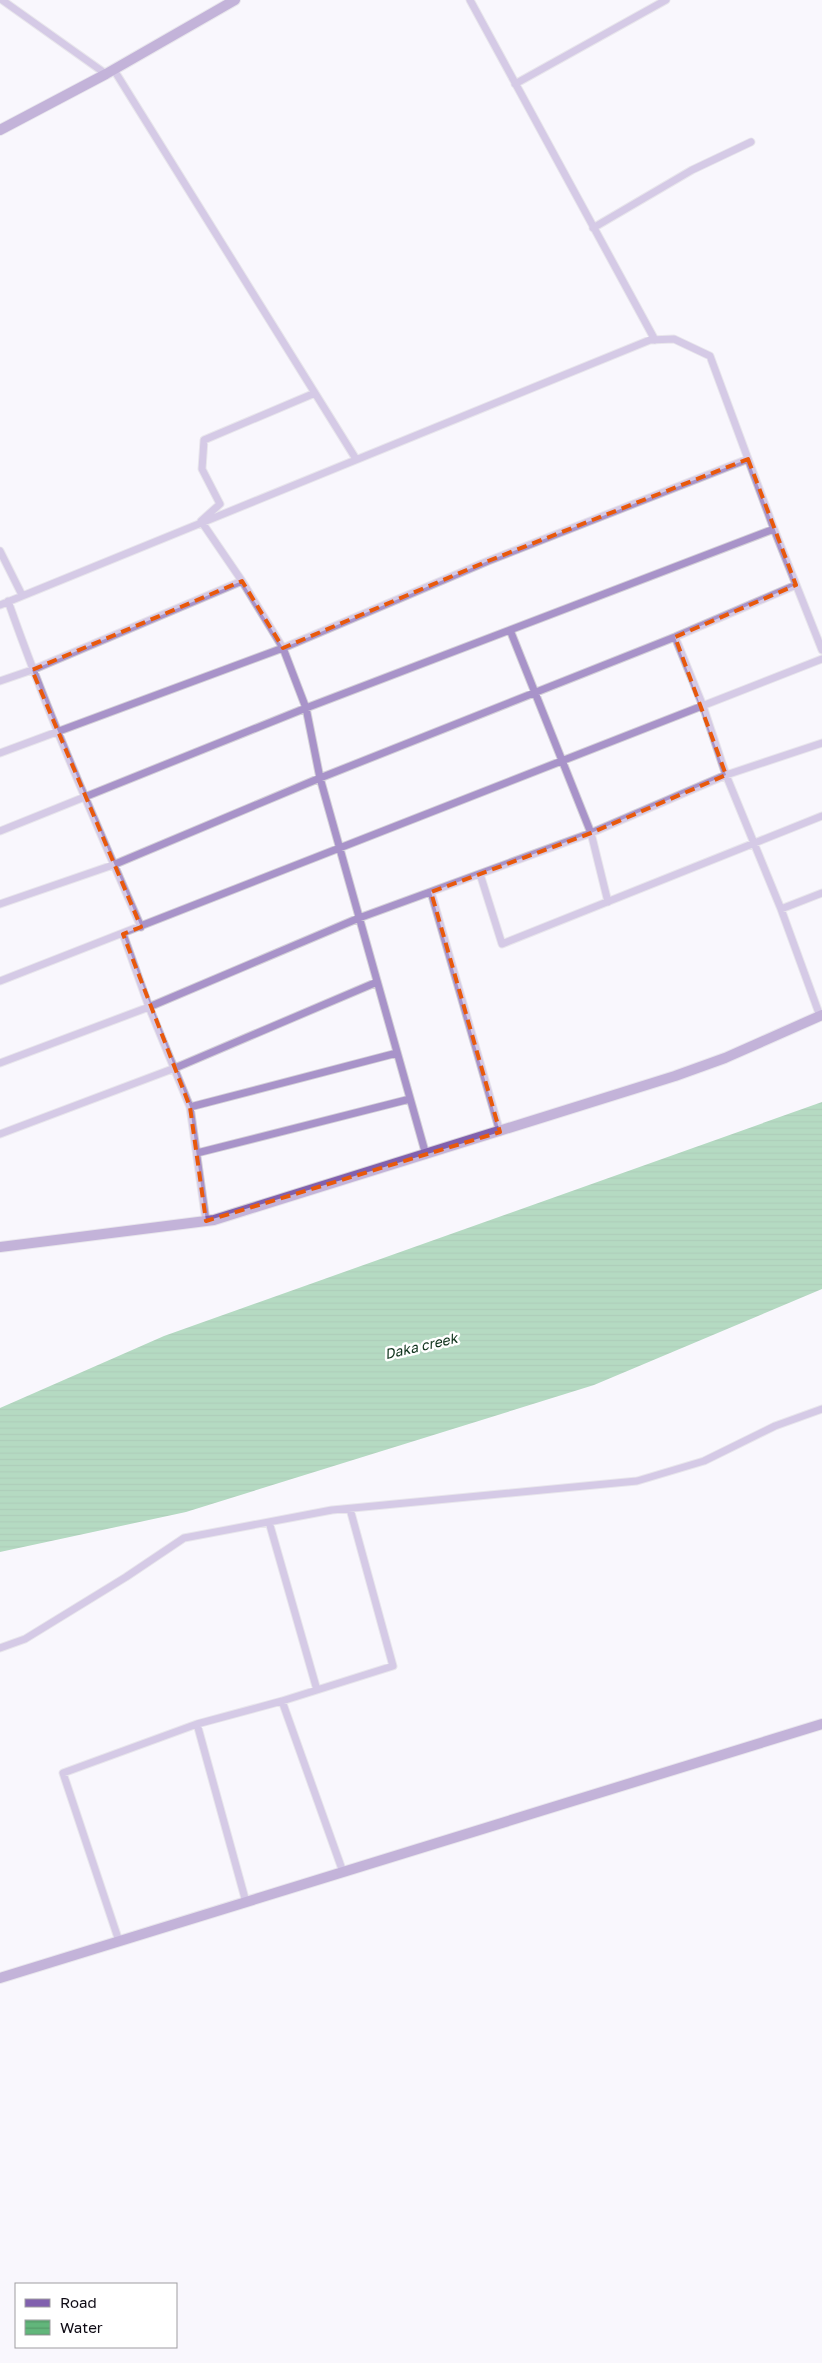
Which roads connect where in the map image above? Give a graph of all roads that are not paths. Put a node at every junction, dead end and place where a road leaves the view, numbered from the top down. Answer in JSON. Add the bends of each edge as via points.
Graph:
{"nodes":[{"id":1,"x":2,"y":0,"type":"edge"},
{"id":2,"x":235,"y":0,"type":"edge"},
{"id":3,"x":470,"y":0,"type":"edge"},
{"id":4,"x":666,"y":0,"type":"edge"},
{"id":5,"x":110,"y":72,"type":"junction"},
{"id":6,"x":515,"y":84,"type":"junction"},
{"id":7,"x":0,"y":130,"type":"edge"},
{"id":8,"x":751,"y":142,"type":"dead end"},
{"id":9,"x":593,"y":228,"type":"junction"},
{"id":10,"x":655,"y":340,"type":"junction"},
{"id":11,"x":315,"y":393,"type":"junction"},
{"id":12,"x":356,"y":459,"type":"junction"},
{"id":13,"x":748,"y":459,"type":"junction"},
{"id":14,"x":202,"y":522,"type":"junction"},
{"id":15,"x":774,"y":529,"type":"junction"},
{"id":16,"x":0,"y":551,"type":"edge"},
{"id":17,"x":242,"y":581,"type":"junction"},
{"id":18,"x":796,"y":585,"type":"junction"},
{"id":19,"x":22,"y":595,"type":"junction"},
{"id":20,"x":8,"y":601,"type":"junction"},
{"id":21,"x":0,"y":604,"type":"edge"},
{"id":22,"x":510,"y":630,"type":"junction"},
{"id":23,"x":675,"y":637,"type":"junction"},
{"id":24,"x":283,"y":648,"type":"junction"},
{"id":25,"x":822,"y":650,"type":"edge"},
{"id":26,"x":822,"y":659,"type":"edge"},
{"id":27,"x":32,"y":670,"type":"junction"},
{"id":28,"x":0,"y":681,"type":"edge"},
{"id":29,"x":534,"y":693,"type":"junction"},
{"id":30,"x":702,"y":706,"type":"junction"},
{"id":31,"x":306,"y":708,"type":"junction"},
{"id":32,"x":57,"y":730,"type":"junction"},
{"id":33,"x":822,"y":742,"type":"edge"},
{"id":34,"x":0,"y":753,"type":"edge"},
{"id":35,"x":561,"y":761,"type":"junction"},
{"id":36,"x":726,"y":775,"type":"junction"},
{"id":37,"x":320,"y":778,"type":"junction"},
{"id":38,"x":84,"y":798,"type":"junction"},
{"id":39,"x":822,"y":816,"type":"edge"},
{"id":40,"x":0,"y":831,"type":"edge"},
{"id":41,"x":591,"y":833,"type":"junction"},
{"id":42,"x":754,"y":844,"type":"junction"},
{"id":43,"x":339,"y":848,"type":"junction"},
{"id":44,"x":114,"y":865,"type":"junction"},
{"id":45,"x":480,"y":874,"type":"junction"},
{"id":46,"x":431,"y":892,"type":"junction"},
{"id":47,"x":822,"y":893,"type":"edge"},
{"id":48,"x":608,"y":902,"type":"junction"},
{"id":49,"x":0,"y":904,"type":"edge"},
{"id":50,"x":781,"y":909,"type":"junction"},
{"id":51,"x":359,"y":918,"type":"junction"},
{"id":52,"x":141,"y":927,"type":"junction"},
{"id":53,"x":123,"y":934,"type":"junction"},
{"id":54,"x":0,"y":980,"type":"edge"},
{"id":55,"x":377,"y":982,"type":"junction"},
{"id":56,"x":149,"y":1008,"type":"junction"},
{"id":57,"x":821,"y":1016,"type":"edge"},
{"id":58,"x":397,"y":1052,"type":"junction"},
{"id":59,"x":0,"y":1063,"type":"edge"},
{"id":60,"x":175,"y":1068,"type":"junction"},
{"id":61,"x":410,"y":1099,"type":"junction"},
{"id":62,"x":190,"y":1107,"type":"junction"},
{"id":63,"x":500,"y":1132,"type":"junction"},
{"id":64,"x":0,"y":1134,"type":"edge"},
{"id":65,"x":197,"y":1153,"type":"junction"},
{"id":66,"x":426,"y":1155,"type":"junction"},
{"id":67,"x":206,"y":1221,"type":"junction"},
{"id":68,"x":0,"y":1247,"type":"edge"},
{"id":69,"x":822,"y":1409,"type":"edge"},
{"id":70,"x":350,"y":1509,"type":"junction"},
{"id":71,"x":268,"y":1522,"type":"junction"},
{"id":72,"x":0,"y":1648,"type":"edge"},
{"id":73,"x":317,"y":1690,"type":"junction"},
{"id":74,"x":282,"y":1701,"type":"junction"},
{"id":75,"x":197,"y":1724,"type":"junction"},
{"id":76,"x":822,"y":1724,"type":"edge"},
{"id":77,"x":343,"y":1872,"type":"junction"},
{"id":78,"x":246,"y":1902,"type":"junction"},
{"id":79,"x":119,"y":1941,"type":"junction"},
{"id":80,"x":0,"y":1978,"type":"edge"}],
"edges":[{"from":1,"to":5,"type":"street"},
{"from":2,"to":5,"type":"street"},
{"from":3,"to":6,"type":"street"},
{"from":4,"to":6,"type":"street"},
{"from":5,"to":7,"type":"street"},
{"from":5,"to":11,"type":"street"},
{"from":6,"to":9,"type":"street"},
{"from":8,"to":9,"type":"street","via":[[692,170]]},
{"from":9,"to":10,"type":"street"},
{"from":10,"to":12,"type":"street"},
{"from":10,"to":13,"type":"street","via":[[674,339],[710,356]]},
{"from":11,"to":12,"type":"street"},
{"from":11,"to":14,"type":"street","via":[[204,440],[202,469],[220,504]]},
{"from":12,"to":14,"type":"street"},
{"from":13,"to":15,"type":"street"},
{"from":13,"to":24,"type":"street","via":[[488,560]]},
{"from":14,"to":17,"type":"street"},
{"from":14,"to":19,"type":"street"},
{"from":15,"to":18,"type":"street"},
{"from":15,"to":22,"type":"street"},
{"from":16,"to":19,"type":"street"},
{"from":17,"to":24,"type":"street"},
{"from":17,"to":27,"type":"street"},
{"from":18,"to":23,"type":"street"},
{"from":18,"to":25,"type":"street"},
{"from":19,"to":20,"type":"street"},
{"from":20,"to":21,"type":"street"},
{"from":20,"to":27,"type":"street"},
{"from":22,"to":29,"type":"street"},
{"from":22,"to":31,"type":"street"},
{"from":23,"to":29,"type":"street"},
{"from":23,"to":30,"type":"street"},
{"from":24,"to":31,"type":"street"},
{"from":24,"to":32,"type":"street"},
{"from":26,"to":30,"type":"street"},
{"from":27,"to":28,"type":"street"},
{"from":27,"to":32,"type":"street"},
{"from":29,"to":35,"type":"street"},
{"from":29,"to":37,"type":"street"},
{"from":30,"to":35,"type":"street"},
{"from":30,"to":36,"type":"street"},
{"from":31,"to":37,"type":"street"},
{"from":31,"to":38,"type":"street"},
{"from":32,"to":34,"type":"street"},
{"from":32,"to":38,"type":"street"},
{"from":33,"to":36,"type":"street"},
{"from":35,"to":41,"type":"street"},
{"from":35,"to":43,"type":"street"},
{"from":36,"to":41,"type":"street"},
{"from":36,"to":42,"type":"street"},
{"from":37,"to":43,"type":"street"},
{"from":37,"to":44,"type":"street"},
{"from":38,"to":40,"type":"street"},
{"from":38,"to":44,"type":"street"},
{"from":39,"to":42,"type":"street"},
{"from":41,"to":45,"type":"street"},
{"from":41,"to":48,"type":"street"},
{"from":42,"to":48,"type":"street"},
{"from":42,"to":50,"type":"street"},
{"from":43,"to":51,"type":"street"},
{"from":43,"to":52,"type":"street"},
{"from":44,"to":49,"type":"street"},
{"from":44,"to":52,"type":"street"},
{"from":45,"to":46,"type":"street"},
{"from":45,"to":48,"type":"street","via":[[502,944]]},
{"from":46,"to":51,"type":"street"},
{"from":46,"to":63,"type":"street"},
{"from":47,"to":50,"type":"street"},
{"from":50,"to":57,"type":"street"},
{"from":51,"to":55,"type":"street"},
{"from":51,"to":56,"type":"street"},
{"from":52,"to":53,"type":"street"},
{"from":53,"to":54,"type":"street"},
{"from":53,"to":56,"type":"street"},
{"from":55,"to":58,"type":"street"},
{"from":55,"to":60,"type":"street"},
{"from":56,"to":59,"type":"street"},
{"from":56,"to":60,"type":"street"},
{"from":57,"to":63,"type":"street","via":[[725,1058]]},
{"from":58,"to":61,"type":"street"},
{"from":58,"to":62,"type":"street"},
{"from":60,"to":62,"type":"street"},
{"from":60,"to":64,"type":"street"},
{"from":61,"to":65,"type":"street"},
{"from":61,"to":66,"type":"street"},
{"from":62,"to":65,"type":"street"},
{"from":63,"to":66,"type":"street"},
{"from":65,"to":67,"type":"street"},
{"from":66,"to":67,"type":"street"},
{"from":67,"to":68,"type":"street"},
{"from":69,"to":70,"type":"street","via":[[775,1426],[704,1461],[637,1481]]},
{"from":70,"to":71,"type":"street"},
{"from":70,"to":73,"type":"street","via":[[393,1666]]},
{"from":71,"to":72,"type":"street","via":[[184,1538],[24,1639]]},
{"from":71,"to":73,"type":"street"},
{"from":73,"to":74,"type":"street"},
{"from":74,"to":75,"type":"street"},
{"from":74,"to":77,"type":"street"},
{"from":75,"to":78,"type":"street"},
{"from":75,"to":79,"type":"street","via":[[63,1773]]},
{"from":76,"to":77,"type":"street"},
{"from":77,"to":78,"type":"street"},
{"from":78,"to":79,"type":"street"},
{"from":79,"to":80,"type":"street"}]}
